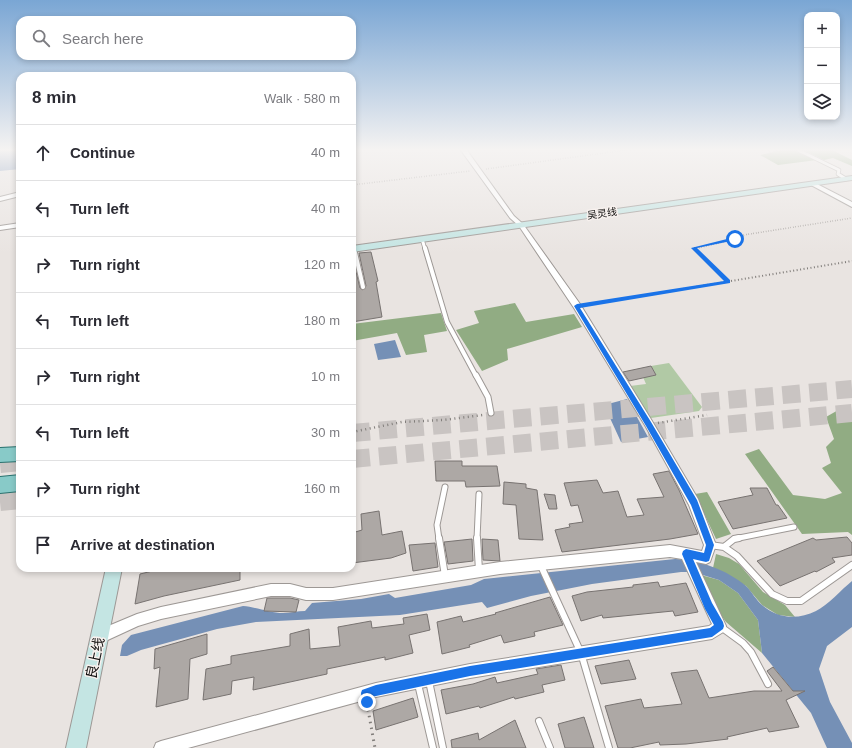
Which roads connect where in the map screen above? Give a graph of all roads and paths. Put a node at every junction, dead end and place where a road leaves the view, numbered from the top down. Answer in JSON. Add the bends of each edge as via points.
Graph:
{"nodes":[{"id":1,"x":489,"y":184,"type":"edge"},
{"id":2,"x":813,"y":184,"type":"joint"},
{"id":3,"x":16,"y":195,"type":"edge"},
{"id":4,"x":0,"y":199,"type":"edge"},
{"id":5,"x":852,"y":205,"type":"edge"},
{"id":6,"x":852,"y":218,"type":"edge"},
{"id":7,"x":521,"y":225,"type":"junction"},
{"id":8,"x":16,"y":226,"type":"edge"},
{"id":9,"x":0,"y":228,"type":"edge"},
{"id":10,"x":422,"y":239,"type":"junction"},
{"id":11,"x":356,"y":248,"type":"edge"},
{"id":12,"x":356,"y":260,"type":"edge"},
{"id":13,"x":852,"y":261,"type":"edge"},
{"id":14,"x":728,"y":282,"type":"junction"},
{"id":15,"x":363,"y":288,"type":"dead end"},
{"id":16,"x":577,"y":306,"type":"junction"},
{"id":17,"x":491,"y":413,"type":"joint"},
{"id":18,"x":707,"y":415,"type":"dead end"},
{"id":19,"x":649,"y":424,"type":"junction"},
{"id":20,"x":356,"y":431,"type":"edge"},
{"id":21,"x":16,"y":454,"type":"edge"},
{"id":22,"x":0,"y":455,"type":"edge"},
{"id":23,"x":16,"y":483,"type":"edge"},
{"id":24,"x":0,"y":485,"type":"edge"},
{"id":25,"x":445,"y":487,"type":"dead end"},
{"id":26,"x":479,"y":494,"type":"dead end"},
{"id":27,"x":794,"y":527,"type":"dead end"},
{"id":28,"x":710,"y":545,"type":"junction"},
{"id":29,"x":724,"y":547,"type":"junction"},
{"id":30,"x":687,"y":555,"type":"junction"},
{"id":31,"x":852,"y":565,"type":"edge"},
{"id":32,"x":542,"y":567,"type":"junction"},
{"id":33,"x":479,"y":571,"type":"junction"},
{"id":34,"x":113,"y":572,"type":"edge"},
{"id":35,"x":445,"y":577,"type":"junction"},
{"id":36,"x":720,"y":626,"type":"junction"},
{"id":37,"x":99,"y":638,"type":"junction"},
{"id":38,"x":582,"y":653,"type":"junction"},
{"id":39,"x":423,"y":681,"type":"junction"},
{"id":40,"x":768,"y":684,"type":"dead end"},
{"id":41,"x":366,"y":693,"type":"junction"},
{"id":42,"x":539,"y":721,"type":"dead end"},
{"id":43,"x":76,"y":748,"type":"edge"},
{"id":44,"x":161,"y":748,"type":"edge"},
{"id":45,"x":375,"y":748,"type":"edge"},
{"id":46,"x":433,"y":748,"type":"edge"},
{"id":47,"x":443,"y":748,"type":"edge"},
{"id":48,"x":550,"y":748,"type":"edge"},
{"id":49,"x":609,"y":748,"type":"edge"}],
"edges":[{"from":1,"to":7,"type":"street","via":[[512,217]]},
{"from":2,"to":5,"type":"street"},
{"from":2,"to":7,"type":"street","name":"吴灵线"},
{"from":3,"to":4,"type":"street"},
{"from":6,"to":14,"type":"path","via":[[737,236],[735,239],[693,248]]},
{"from":7,"to":10,"type":"street","name":"吴灵线"},
{"from":7,"to":16,"type":"street"},
{"from":8,"to":9,"type":"street"},
{"from":10,"to":11,"type":"street","name":"吴灵线"},
{"from":10,"to":17,"type":"lane","via":[[447,322],[488,397]]},
{"from":12,"to":15,"type":"lane"},
{"from":13,"to":14,"type":"path"},
{"from":14,"to":16,"type":"path"},
{"from":16,"to":19,"type":"street"},
{"from":17,"to":20,"type":"path","via":[[443,420],[402,422]]},
{"from":18,"to":19,"type":"path"},
{"from":19,"to":28,"type":"street","via":[[694,503]]},
{"from":21,"to":22,"type":"main road"},
{"from":23,"to":24,"type":"main road"},
{"from":25,"to":35,"type":"lane","via":[[437,526]]},
{"from":26,"to":33,"type":"lane"},
{"from":27,"to":29,"type":"lane","via":[[734,539]]},
{"from":28,"to":29,"type":"lane"},
{"from":28,"to":30,"type":"street","via":[[706,558]]},
{"from":29,"to":31,"type":"lane","via":[[750,568],[772,594],[786,601],[801,601]]},
{"from":30,"to":32,"type":"street","via":[[670,551]]},
{"from":30,"to":36,"type":"street"},
{"from":32,"to":33,"type":"street"},
{"from":32,"to":38,"type":"lane"},
{"from":33,"to":35,"type":"street"},
{"from":34,"to":37,"type":"street","name":"良上线"},
{"from":35,"to":37,"type":"street","via":[[333,594],[270,590],[161,613],[137,620]]},
{"from":36,"to":38,"type":"street","via":[[712,632]]},
{"from":36,"to":40,"type":"lane","via":[[751,652]]},
{"from":37,"to":43,"type":"street","name":"良上线"},
{"from":38,"to":39,"type":"street"},
{"from":38,"to":49,"type":"lane"},
{"from":39,"to":41,"type":"street"},
{"from":39,"to":46,"type":"lane"},
{"from":39,"to":47,"type":"lane"},
{"from":41,"to":44,"type":"street"},
{"from":41,"to":45,"type":"path"},
{"from":42,"to":48,"type":"lane"}]}
